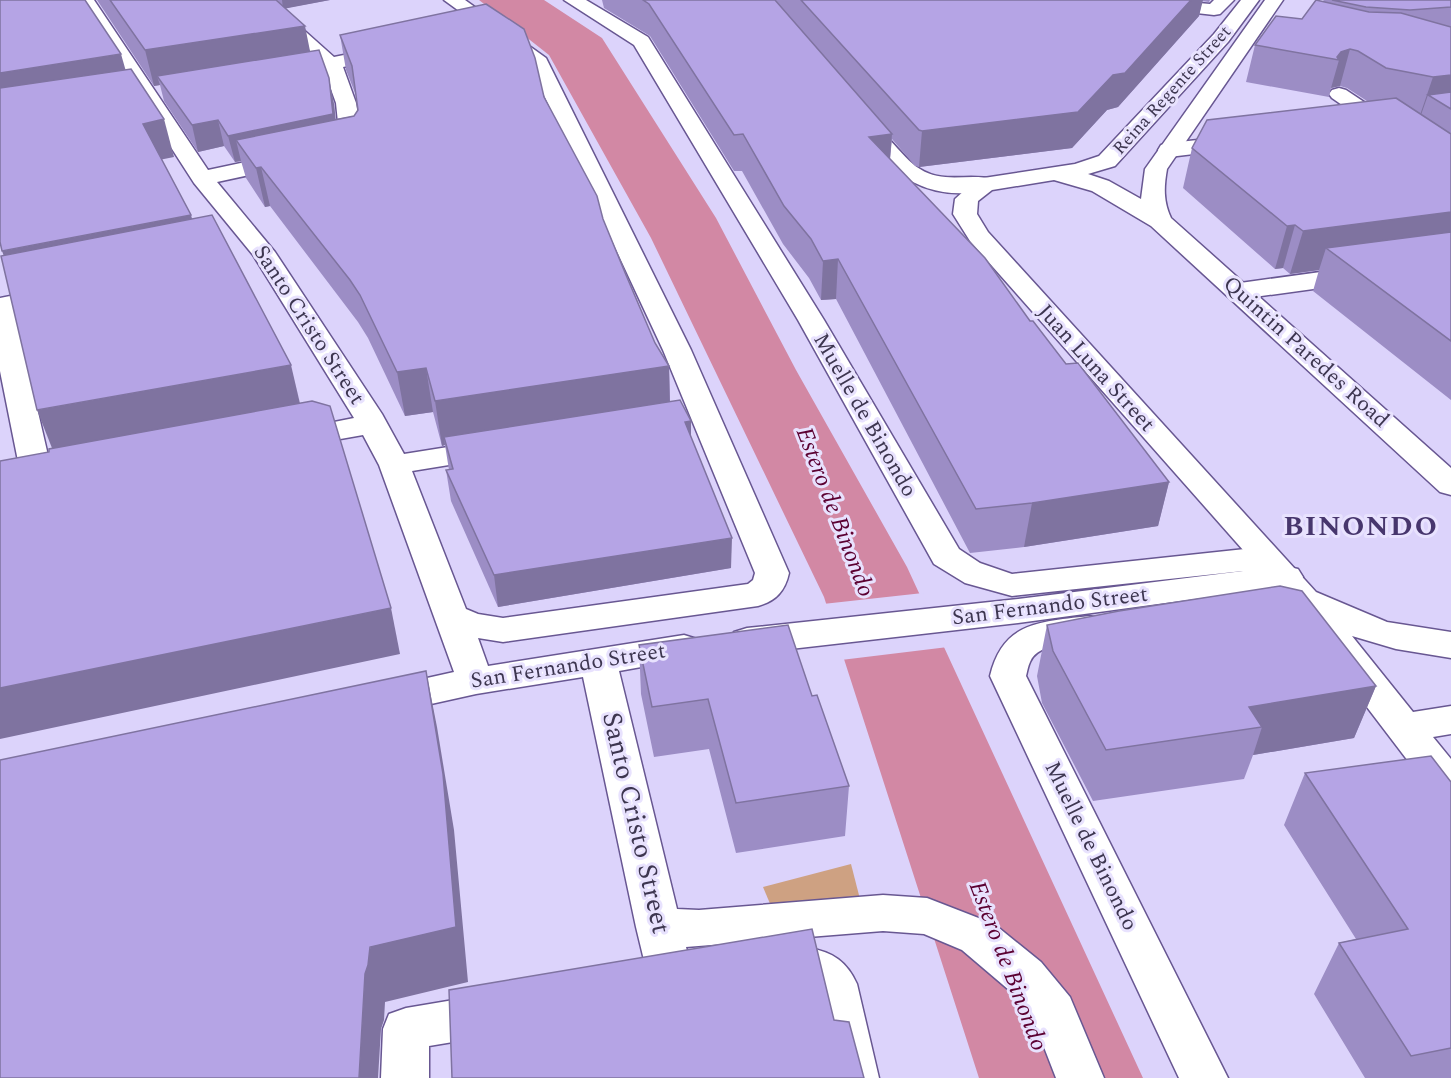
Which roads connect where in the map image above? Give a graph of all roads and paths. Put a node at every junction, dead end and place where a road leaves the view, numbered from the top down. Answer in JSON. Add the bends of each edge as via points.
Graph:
{"nodes":[{"id":1,"x":85,"y":0,"type":"edge"},
{"id":2,"x":259,"y":0,"type":"edge"},
{"id":3,"x":453,"y":0,"type":"edge"},
{"id":4,"x":573,"y":0,"type":"edge"},
{"id":5,"x":1225,"y":0,"type":"edge"},
{"id":6,"x":1274,"y":0,"type":"edge"},
{"id":7,"x":1167,"y":5,"type":"edge"},
{"id":8,"x":1246,"y":7,"type":"edge"},
{"id":9,"x":402,"y":49,"type":"edge"},
{"id":10,"x":332,"y":65,"type":"junction"},
{"id":11,"x":262,"y":76,"type":"edge"},
{"id":12,"x":1339,"y":94,"type":"edge"},
{"id":13,"x":847,"y":105,"type":"edge"},
{"id":14,"x":1420,"y":124,"type":"edge"},
{"id":15,"x":1388,"y":127,"type":"junction"},
{"id":16,"x":1354,"y":131,"type":"edge"},
{"id":17,"x":1262,"y":140,"type":"edge"},
{"id":18,"x":1169,"y":150,"type":"junction"},
{"id":19,"x":1451,"y":170,"type":"edge"},
{"id":20,"x":1050,"y":175,"type":"junction"},
{"id":21,"x":202,"y":178,"type":"junction"},
{"id":22,"x":985,"y":184,"type":"junction"},
{"id":23,"x":1160,"y":221,"type":"junction"},
{"id":24,"x":1451,"y":262,"type":"edge"},
{"id":25,"x":80,"y":290,"type":"edge"},
{"id":26,"x":1240,"y":291,"type":"junction"},
{"id":27,"x":0,"y":306,"type":"edge"},
{"id":28,"x":372,"y":424,"type":"junction"},
{"id":29,"x":269,"y":443,"type":"edge"},
{"id":30,"x":519,"y":445,"type":"edge"},
{"id":31,"x":394,"y":465,"type":"junction"},
{"id":32,"x":1446,"y":474,"type":"edge"},
{"id":33,"x":10,"y":492,"type":"edge"},
{"id":34,"x":1294,"y":587,"type":"junction"},
{"id":35,"x":452,"y":616,"type":"junction"},
{"id":36,"x":1451,"y":645,"type":"edge"},
{"id":37,"x":598,"y":660,"type":"junction"},
{"id":38,"x":476,"y":681,"type":"junction"},
{"id":39,"x":348,"y":708,"type":"edge"},
{"id":40,"x":1451,"y":720,"type":"edge"},
{"id":41,"x":1406,"y":728,"type":"junction"},
{"id":42,"x":1451,"y":788,"type":"edge"},
{"id":43,"x":658,"y":927,"type":"junction"},
{"id":44,"x":534,"y":1008,"type":"edge"},
{"id":45,"x":405,"y":1078,"type":"edge"},
{"id":46,"x":855,"y":1078,"type":"edge"},
{"id":47,"x":1080,"y":1078,"type":"edge"},
{"id":48,"x":1203,"y":1078,"type":"edge"}],
"edges":[{"from":1,"to":21,"type":"street","name":"Santo Cristo Street"},
{"from":2,"to":10,"type":"street"},
{"from":3,"to":35,"type":"street","via":[[483,31],[536,58],[677,350],[692,416],[772,573],[769,585],[758,594],[503,630],[471,625]]},
{"from":4,"to":34,"type":"street","name":"Muelle de Binondo","via":[[641,41],[952,561],[1012,585],[1234,560],[1260,564]]},
{"from":5,"to":7,"type":"street","via":[[1218,8],[1207,11]]},
{"from":6,"to":18,"type":"street","name":"Reina Regente Street"},
{"from":8,"to":20,"type":"street","name":"Reina Regente Street","via":[[1107,161]]},
{"from":9,"to":10,"type":"street"},
{"from":10,"to":11,"type":"street"},
{"from":10,"to":21,"type":"street","via":[[346,102],[352,146]]},
{"from":12,"to":15,"type":"street"},
{"from":13,"to":22,"type":"street","via":[[906,173],[932,183]]},
{"from":14,"to":15,"type":"street"},
{"from":15,"to":16,"type":"street"},
{"from":15,"to":19,"type":"street"},
{"from":17,"to":18,"type":"street"},
{"from":18,"to":23,"type":"street","name":"Reina Regente Street","via":[[1156,169],[1152,186]]},
{"from":20,"to":22,"type":"street"},
{"from":20,"to":23,"type":"street","name":"Quintin Paredes Road","via":[[1107,188]]},
{"from":21,"to":28,"type":"street","name":"Santo Cristo Street","via":[[251,255]]},
{"from":22,"to":34,"type":"street","name":"Juan Luna Street","via":[[973,192],[965,206],[978,236]]},
{"from":23,"to":26,"type":"street","name":"Quintin Paredes Road"},
{"from":24,"to":26,"type":"street"},
{"from":25,"to":27,"type":"street"},
{"from":26,"to":32,"type":"street","name":"Quintin Paredes Road"},
{"from":27,"to":33,"type":"street","via":[[51,484]]},
{"from":28,"to":29,"type":"street"},
{"from":28,"to":31,"type":"street","name":"Santo Cristo Street"},
{"from":30,"to":31,"type":"street"},
{"from":31,"to":35,"type":"street","name":"Santo Cristo Street"},
{"from":34,"to":36,"type":"street","via":[[1318,607],[1370,628]]},
{"from":34,"to":37,"type":"street","name":"San Fernando Street","via":[[1190,589]]},
{"from":34,"to":41,"type":"street","name":"Juan Luna Street"},
{"from":34,"to":48,"type":"street","name":"Muelle de Binondo","via":[[1045,635],[1017,648],[1010,660],[1008,676]]},
{"from":35,"to":38,"type":"street","name":"Santo Cristo Street"},
{"from":37,"to":38,"type":"street","name":"San Fernando Street"},
{"from":37,"to":43,"type":"street","name":"Santo Cristo Street"},
{"from":38,"to":39,"type":"street","name":"San Fernando Street"},
{"from":40,"to":41,"type":"street"},
{"from":41,"to":42,"type":"street","name":"Juan Luna Street"},
{"from":43,"to":46,"type":"street","name":"Santo Cristo Street","via":[[690,983],[810,966],[826,972],[834,984]]},
{"from":43,"to":47,"type":"street","via":[[699,929],[883,913],[927,916],[978,937],[1025,976],[1054,1012]]},
{"from":44,"to":45,"type":"street","via":[[406,1029]]}]}
